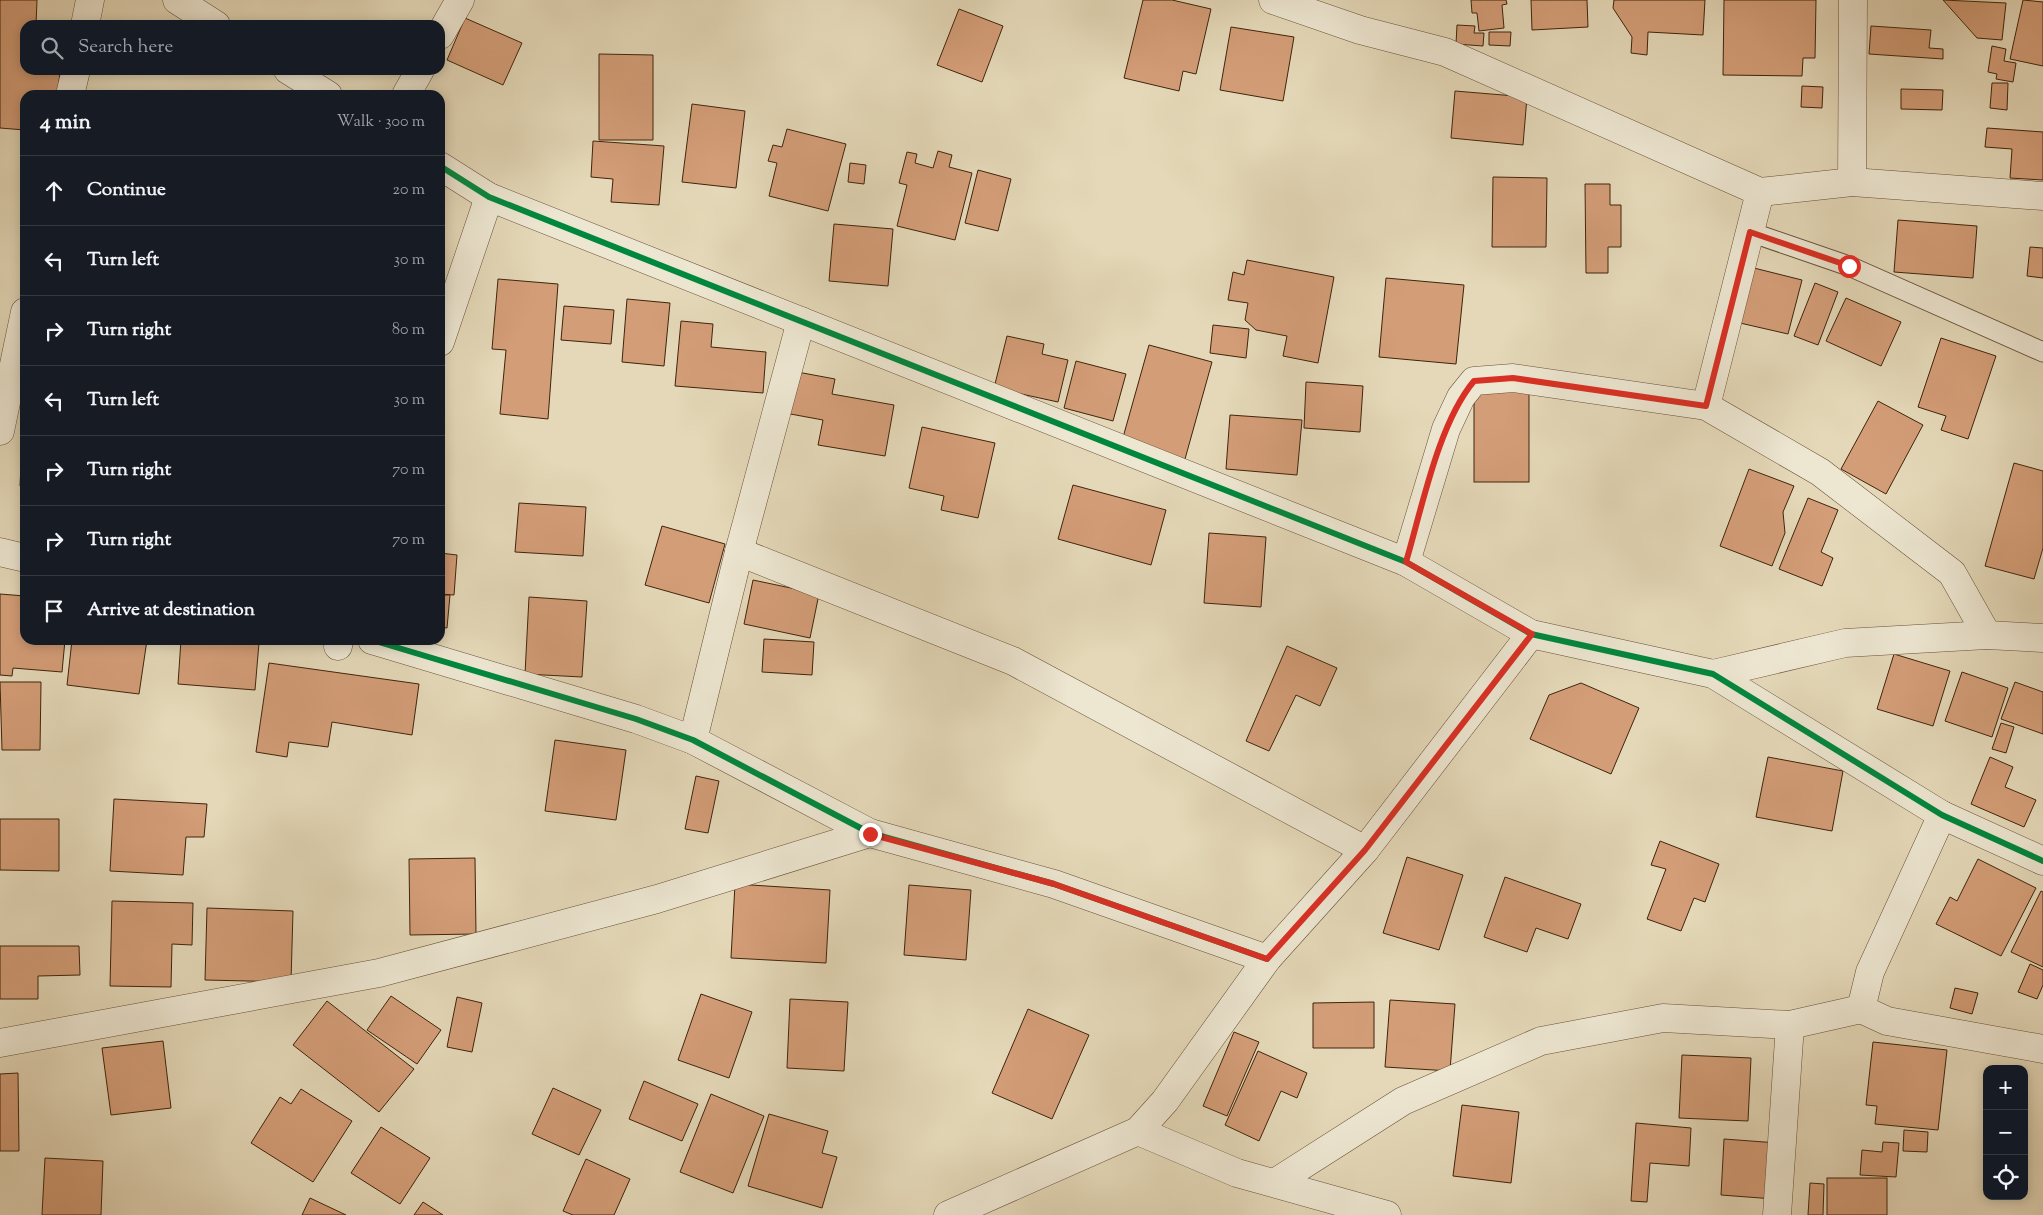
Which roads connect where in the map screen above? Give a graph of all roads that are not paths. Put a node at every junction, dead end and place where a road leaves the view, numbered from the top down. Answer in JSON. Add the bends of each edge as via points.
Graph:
{"nodes":[{"id":1,"x":90,"y":0,"type":"edge"},
{"id":2,"x":177,"y":0,"type":"edge"},
{"id":3,"x":460,"y":0,"type":"edge"},
{"id":4,"x":1273,"y":0,"type":"edge"},
{"id":5,"x":1853,"y":0,"type":"edge"},
{"id":6,"x":86,"y":20,"type":"edge"},
{"id":7,"x":208,"y":20,"type":"edge"},
{"id":8,"x":445,"y":26,"type":"edge"},
{"id":9,"x":75,"y":75,"type":"edge"},
{"id":10,"x":296,"y":75,"type":"edge"},
{"id":11,"x":417,"y":75,"type":"edge"},
{"id":12,"x":71,"y":90,"type":"edge"},
{"id":13,"x":320,"y":90,"type":"edge"},
{"id":14,"x":409,"y":90,"type":"edge"},
{"id":15,"x":445,"y":169,"type":"edge"},
{"id":16,"x":1852,"y":182,"type":"junction"},
{"id":17,"x":1760,"y":192,"type":"junction"},
{"id":18,"x":2043,"y":196,"type":"edge"},
{"id":19,"x":489,"y":197,"type":"junction"},
{"id":20,"x":1750,"y":232,"type":"junction"},
{"id":21,"x":800,"y":321,"type":"junction"},
{"id":22,"x":445,"y":327,"type":"edge"},
{"id":23,"x":20,"y":336,"type":"edge"},
{"id":24,"x":2043,"y":352,"type":"edge"},
{"id":25,"x":1706,"y":406,"type":"junction"},
{"id":26,"x":0,"y":431,"type":"edge"},
{"id":27,"x":0,"y":552,"type":"edge"},
{"id":28,"x":738,"y":552,"type":"junction"},
{"id":29,"x":20,"y":557,"type":"edge"},
{"id":30,"x":1406,"y":562,"type":"junction"},
{"id":31,"x":1532,"y":634,"type":"junction"},
{"id":32,"x":1986,"y":635,"type":"junction"},
{"id":33,"x":2043,"y":638,"type":"edge"},
{"id":34,"x":389,"y":645,"type":"edge"},
{"id":35,"x":1712,"y":674,"type":"junction"},
{"id":36,"x":693,"y":740,"type":"junction"},
{"id":37,"x":1942,"y":815,"type":"junction"},
{"id":38,"x":870,"y":834,"type":"junction"},
{"id":39,"x":1365,"y":850,"type":"junction"},
{"id":40,"x":2043,"y":861,"type":"edge"},
{"id":41,"x":1267,"y":959,"type":"junction"},
{"id":42,"x":1861,"y":1009,"type":"junction"},
{"id":43,"x":1790,"y":1025,"type":"junction"},
{"id":44,"x":0,"y":1043,"type":"edge"},
{"id":45,"x":2043,"y":1049,"type":"edge"},
{"id":46,"x":1138,"y":1131,"type":"junction"},
{"id":47,"x":1276,"y":1182,"type":"junction"},
{"id":48,"x":948,"y":1215,"type":"edge"},
{"id":49,"x":1387,"y":1215,"type":"edge"},
{"id":50,"x":1777,"y":1215,"type":"edge"}],
"edges":[{"from":1,"to":6,"type":"street"},
{"from":2,"to":7,"type":"street"},
{"from":3,"to":8,"type":"street"},
{"from":4,"to":17,"type":"street","via":[[1360,30],[1446,52]]},
{"from":5,"to":16,"type":"street"},
{"from":9,"to":12,"type":"street"},
{"from":10,"to":13,"type":"street"},
{"from":11,"to":14,"type":"street"},
{"from":15,"to":19,"type":"street"},
{"from":16,"to":17,"type":"street"},
{"from":16,"to":18,"type":"street"},
{"from":17,"to":20,"type":"street"},
{"from":19,"to":21,"type":"street"},
{"from":19,"to":22,"type":"street"},
{"from":20,"to":24,"type":"lane","via":[[1849,266]]},
{"from":20,"to":25,"type":"street"},
{"from":21,"to":28,"type":"street"},
{"from":21,"to":30,"type":"street"},
{"from":23,"to":26,"type":"street"},
{"from":25,"to":30,"type":"street","via":[[1513,378],[1474,381],[1461,397],[1446,429]]},
{"from":25,"to":32,"type":"street","via":[[1820,472],[1952,573]]},
{"from":27,"to":29,"type":"street"},
{"from":28,"to":36,"type":"street"},
{"from":28,"to":39,"type":"street","via":[[1014,661]]},
{"from":30,"to":31,"type":"street"},
{"from":31,"to":35,"type":"street"},
{"from":31,"to":39,"type":"street"},
{"from":32,"to":33,"type":"street"},
{"from":32,"to":35,"type":"street","via":[[1845,643]]},
{"from":34,"to":36,"type":"street","via":[[636,719]]},
{"from":35,"to":37,"type":"street"},
{"from":36,"to":38,"type":"street"},
{"from":37,"to":40,"type":"street"},
{"from":37,"to":42,"type":"street","via":[[1870,972]]},
{"from":38,"to":41,"type":"street","via":[[1054,884]]},
{"from":38,"to":44,"type":"street","via":[[657,899],[379,973]]},
{"from":39,"to":41,"type":"street"},
{"from":41,"to":46,"type":"street","via":[[1165,1101]]},
{"from":42,"to":43,"type":"street"},
{"from":42,"to":45,"type":"street","via":[[1887,1021]]},
{"from":43,"to":47,"type":"street","via":[[1663,1018],[1541,1041],[1403,1101]]},
{"from":43,"to":50,"type":"street"},
{"from":46,"to":47,"type":"street","via":[[1238,1173]]},
{"from":46,"to":48,"type":"street"},
{"from":47,"to":49,"type":"street"}]}
